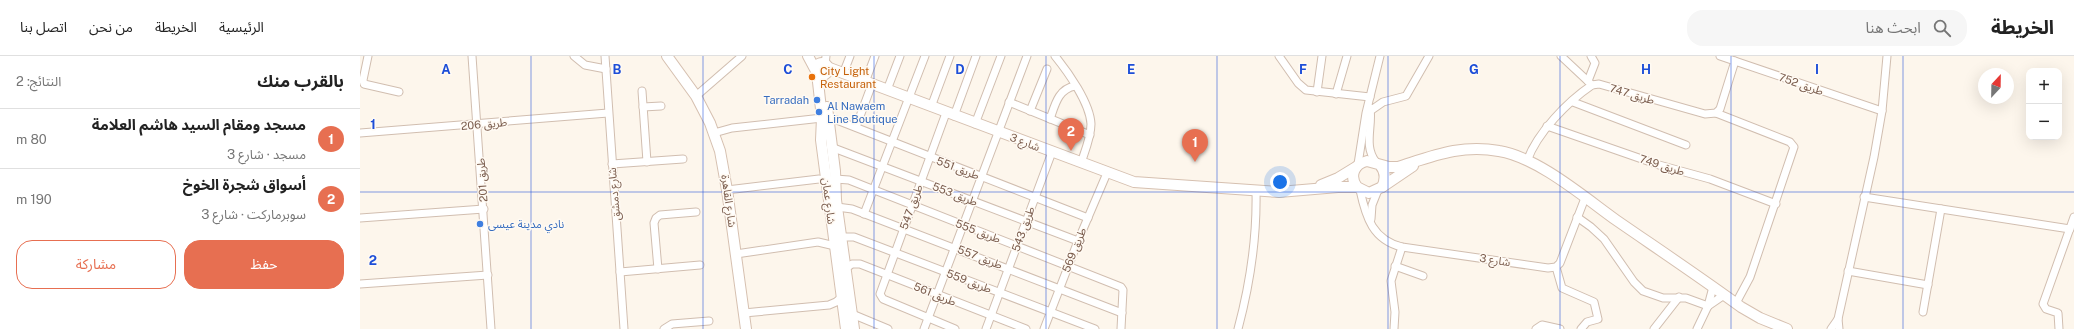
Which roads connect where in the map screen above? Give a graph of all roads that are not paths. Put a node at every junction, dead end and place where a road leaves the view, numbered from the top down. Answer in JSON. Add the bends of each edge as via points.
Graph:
{"nodes":[{"id":1,"x":368,"y":56,"type":"edge"},
{"id":2,"x":472,"y":56,"type":"edge"},
{"id":3,"x":574,"y":56,"type":"edge"},
{"id":4,"x":659,"y":56,"type":"edge"},
{"id":5,"x":667,"y":56,"type":"edge"},
{"id":6,"x":742,"y":56,"type":"edge"},
{"id":7,"x":808,"y":56,"type":"edge"},
{"id":8,"x":850,"y":56,"type":"edge"},
{"id":9,"x":875,"y":56,"type":"edge"},
{"id":10,"x":900,"y":56,"type":"edge"},
{"id":11,"x":926,"y":56,"type":"edge"},
{"id":12,"x":950,"y":56,"type":"edge"},
{"id":13,"x":976,"y":56,"type":"edge"},
{"id":14,"x":1001,"y":56,"type":"edge"},
{"id":15,"x":1027,"y":56,"type":"edge"},
{"id":16,"x":1055,"y":56,"type":"edge"},
{"id":17,"x":1280,"y":56,"type":"edge"},
{"id":18,"x":1322,"y":56,"type":"edge"},
{"id":19,"x":1347,"y":56,"type":"edge"},
{"id":20,"x":1380,"y":56,"type":"edge"},
{"id":21,"x":1429,"y":56,"type":"edge"},
{"id":22,"x":1561,"y":56,"type":"edge"},
{"id":23,"x":1591,"y":56,"type":"edge"},
{"id":24,"x":1720,"y":56,"type":"edge"},
{"id":25,"x":1887,"y":56,"type":"edge"},
{"id":26,"x":605,"y":57,"type":"edge"},
{"id":27,"x":1735,"y":61,"type":"junction"},
{"id":28,"x":823,"y":68,"type":"edge"},
{"id":29,"x":606,"y":69,"type":"junction"},
{"id":30,"x":1046,"y":69,"type":"dead end"},
{"id":31,"x":843,"y":74,"type":"junction"},
{"id":32,"x":685,"y":81,"type":"junction"},
{"id":33,"x":868,"y":83,"type":"junction"},
{"id":34,"x":1590,"y":83,"type":"junction"},
{"id":35,"x":1075,"y":86,"type":"junction"},
{"id":36,"x":887,"y":90,"type":"junction"},
{"id":37,"x":642,"y":91,"type":"dead end"},
{"id":38,"x":399,"y":92,"type":"dead end"},
{"id":39,"x":1317,"y":92,"type":"junction"},
{"id":40,"x":1336,"y":94,"type":"junction"},
{"id":41,"x":696,"y":96,"type":"junction"},
{"id":42,"x":1370,"y":97,"type":"junction"},
{"id":43,"x":909,"y":98,"type":"junction"},
{"id":44,"x":1009,"y":102,"type":"junction"},
{"id":45,"x":1573,"y":102,"type":"junction"},
{"id":46,"x":661,"y":106,"type":"dead end"},
{"id":47,"x":643,"y":107,"type":"junction"},
{"id":48,"x":931,"y":107,"type":"junction"},
{"id":49,"x":1370,"y":108,"type":"junction"},
{"id":50,"x":1030,"y":111,"type":"junction"},
{"id":51,"x":1882,"y":111,"type":"junction"},
{"id":52,"x":608,"y":113,"type":"junction"},
{"id":53,"x":1716,"y":113,"type":"junction"},
{"id":54,"x":950,"y":114,"type":"junction"},
{"id":55,"x":1050,"y":119,"type":"junction"},
{"id":56,"x":826,"y":122,"type":"junction"},
{"id":57,"x":975,"y":124,"type":"junction"},
{"id":58,"x":478,"y":125,"type":"junction"},
{"id":59,"x":1547,"y":126,"type":"junction"},
{"id":60,"x":856,"y":127,"type":"junction"},
{"id":61,"x":998,"y":132,"type":"junction"},
{"id":62,"x":360,"y":133,"type":"edge"},
{"id":63,"x":714,"y":133,"type":"junction"},
{"id":64,"x":1090,"y":135,"type":"junction"},
{"id":65,"x":892,"y":142,"type":"junction"},
{"id":66,"x":1686,"y":145,"type":"dead end"},
{"id":67,"x":832,"y":147,"type":"junction"},
{"id":68,"x":1052,"y":152,"type":"junction"},
{"id":69,"x":929,"y":157,"type":"junction"},
{"id":70,"x":1427,"y":158,"type":"junction"},
{"id":71,"x":683,"y":159,"type":"dead end"},
{"id":72,"x":1527,"y":161,"type":"junction"},
{"id":73,"x":647,"y":162,"type":"junction"},
{"id":74,"x":1081,"y":163,"type":"junction"},
{"id":75,"x":1378,"y":163,"type":"junction"},
{"id":76,"x":612,"y":164,"type":"junction"},
{"id":77,"x":882,"y":166,"type":"junction"},
{"id":78,"x":1357,"y":166,"type":"junction"},
{"id":79,"x":1107,"y":173,"type":"junction"},
{"id":80,"x":981,"y":177,"type":"junction"},
{"id":81,"x":819,"y":179,"type":"dead end"},
{"id":82,"x":835,"y":179,"type":"junction"},
{"id":83,"x":920,"y":181,"type":"junction"},
{"id":84,"x":1359,"y":189,"type":"junction"},
{"id":85,"x":1380,"y":189,"type":"junction"},
{"id":86,"x":727,"y":190,"type":"junction"},
{"id":87,"x":873,"y":190,"type":"junction"},
{"id":88,"x":1302,"y":190,"type":"junction"},
{"id":89,"x":1256,"y":191,"type":"junction"},
{"id":90,"x":1035,"y":197,"type":"junction"},
{"id":91,"x":1864,"y":197,"type":"junction"},
{"id":92,"x":1585,"y":198,"type":"junction"},
{"id":93,"x":972,"y":200,"type":"junction"},
{"id":94,"x":1776,"y":204,"type":"junction"},
{"id":95,"x":912,"y":205,"type":"junction"},
{"id":96,"x":837,"y":207,"type":"junction"},
{"id":97,"x":484,"y":209,"type":"junction"},
{"id":98,"x":1941,"y":209,"type":"junction"},
{"id":99,"x":696,"y":212,"type":"dead end"},
{"id":100,"x":864,"y":214,"type":"junction"},
{"id":101,"x":2074,"y":216,"type":"edge"},
{"id":102,"x":1577,"y":217,"type":"junction"},
{"id":103,"x":360,"y":218,"type":"edge"},
{"id":104,"x":1088,"y":218,"type":"junction"},
{"id":105,"x":1026,"y":221,"type":"junction"},
{"id":106,"x":1371,"y":222,"type":"junction"},
{"id":107,"x":963,"y":225,"type":"junction"},
{"id":108,"x":903,"y":228,"type":"junction"},
{"id":109,"x":2070,"y":229,"type":"junction"},
{"id":110,"x":841,"y":237,"type":"junction"},
{"id":111,"x":1078,"y":240,"type":"junction"},
{"id":112,"x":835,"y":246,"type":"junction"},
{"id":113,"x":1017,"y":246,"type":"junction"},
{"id":114,"x":1402,"y":247,"type":"junction"},
{"id":115,"x":955,"y":248,"type":"junction"},
{"id":116,"x":894,"y":252,"type":"junction"},
{"id":117,"x":736,"y":254,"type":"junction"},
{"id":118,"x":700,"y":265,"type":"dead end"},
{"id":119,"x":1068,"y":265,"type":"junction"},
{"id":120,"x":1395,"y":266,"type":"junction"},
{"id":121,"x":1556,"y":267,"type":"junction"},
{"id":122,"x":1009,"y":268,"type":"junction"},
{"id":123,"x":658,"y":269,"type":"junction"},
{"id":124,"x":845,"y":269,"type":"junction"},
{"id":125,"x":1848,"y":271,"type":"junction"},
{"id":126,"x":620,"y":272,"type":"junction"},
{"id":127,"x":946,"y":272,"type":"junction"},
{"id":128,"x":488,"y":275,"type":"junction"},
{"id":129,"x":887,"y":275,"type":"junction"},
{"id":130,"x":1423,"y":276,"type":"dead end"},
{"id":131,"x":360,"y":284,"type":"edge"},
{"id":132,"x":1928,"y":285,"type":"junction"},
{"id":133,"x":1713,"y":287,"type":"junction"},
{"id":134,"x":1059,"y":289,"type":"junction"},
{"id":135,"x":999,"y":292,"type":"junction"},
{"id":136,"x":937,"y":295,"type":"junction"},
{"id":137,"x":1724,"y":295,"type":"junction"},
{"id":138,"x":842,"y":297,"type":"junction"},
{"id":139,"x":1679,"y":297,"type":"junction"},
{"id":140,"x":1736,"y":303,"type":"junction"},
{"id":141,"x":1708,"y":306,"type":"junction"},
{"id":142,"x":1051,"y":312,"type":"junction"},
{"id":143,"x":1923,"y":312,"type":"dead end"},
{"id":144,"x":744,"y":313,"type":"junction"},
{"id":145,"x":1122,"y":313,"type":"junction"},
{"id":146,"x":852,"y":314,"type":"junction"},
{"id":147,"x":990,"y":316,"type":"junction"},
{"id":148,"x":928,"y":319,"type":"junction"},
{"id":149,"x":1838,"y":320,"type":"junction"},
{"id":150,"x":709,"y":321,"type":"dead end"},
{"id":151,"x":491,"y":329,"type":"edge"},
{"id":152,"x":624,"y":329,"type":"edge"},
{"id":153,"x":664,"y":329,"type":"edge"},
{"id":154,"x":746,"y":329,"type":"edge"},
{"id":155,"x":846,"y":329,"type":"edge"},
{"id":156,"x":854,"y":329,"type":"edge"},
{"id":157,"x":888,"y":329,"type":"edge"},
{"id":158,"x":924,"y":329,"type":"edge"},
{"id":159,"x":955,"y":329,"type":"edge"},
{"id":160,"x":986,"y":329,"type":"edge"},
{"id":161,"x":1026,"y":329,"type":"edge"},
{"id":162,"x":1044,"y":329,"type":"edge"},
{"id":163,"x":1095,"y":329,"type":"edge"},
{"id":164,"x":1121,"y":329,"type":"edge"},
{"id":165,"x":1238,"y":329,"type":"edge"},
{"id":166,"x":1394,"y":329,"type":"edge"},
{"id":167,"x":1536,"y":329,"type":"edge"},
{"id":168,"x":1560,"y":329,"type":"edge"},
{"id":169,"x":1581,"y":329,"type":"edge"},
{"id":170,"x":1654,"y":329,"type":"edge"},
{"id":171,"x":1697,"y":329,"type":"edge"},
{"id":172,"x":1787,"y":329,"type":"edge"},
{"id":173,"x":1832,"y":329,"type":"edge"},
{"id":174,"x":1839,"y":329,"type":"edge"},
{"id":175,"x":2059,"y":329,"type":"edge"}],
"edges":[{"from":1,"to":38,"type":"street","via":[[364,84]]},
{"from":2,"to":58,"type":"street","name":"طريق 201"},
{"from":3,"to":29,"type":"street","via":[[585,65]]},
{"from":4,"to":32,"type":"street","name":"شارع القاهرة"},
{"from":5,"to":32,"type":"street","name":"شارع القاهرة"},
{"from":6,"to":41,"type":"street"},
{"from":7,"to":28,"type":"street","name":"شارع عمان"},
{"from":8,"to":31,"type":"street"},
{"from":9,"to":33,"type":"street"},
{"from":10,"to":36,"type":"street"},
{"from":11,"to":43,"type":"street"},
{"from":12,"to":48,"type":"street"},
{"from":13,"to":54,"type":"street","name":"طريق 547"},
{"from":14,"to":57,"type":"street"},
{"from":15,"to":44,"type":"street"},
{"from":16,"to":35,"type":"street"},
{"from":17,"to":39,"type":"street","via":[[1302,87]]},
{"from":18,"to":39,"type":"street"},
{"from":19,"to":40,"type":"street"},
{"from":20,"to":42,"type":"street"},
{"from":21,"to":49,"type":"street","via":[[1406,96]]},
{"from":22,"to":34,"type":"street"},
{"from":23,"to":34,"type":"street","via":[[1596,63]]},
{"from":24,"to":27,"type":"street","name":"طريق 752"},
{"from":25,"to":51,"type":"street"},
{"from":26,"to":29,"type":"street","name":"شارع دمشق"},
{"from":27,"to":51,"type":"street","name":"طريق 752"},
{"from":27,"to":53,"type":"street"},
{"from":28,"to":31,"type":"street","name":"شارع 3"},
{"from":28,"to":56,"type":"street","name":"شارع عمان"},
{"from":29,"to":52,"type":"street","name":"شارع دمشق"},
{"from":30,"to":50,"type":"street"},
{"from":31,"to":33,"type":"street","name":"شارع 3"},
{"from":32,"to":41,"type":"street","name":"شارع القاهرة"},
{"from":33,"to":36,"type":"street","name":"شارع 3"},
{"from":33,"to":60,"type":"street"},
{"from":34,"to":45,"type":"street"},
{"from":34,"to":53,"type":"street","name":"طريق 747","via":[[1704,114]]},
{"from":35,"to":55,"type":"street","via":[[1060,94]]},
{"from":35,"to":64,"type":"street","via":[[1088,111]]},
{"from":36,"to":43,"type":"street","name":"شارع 3"},
{"from":37,"to":47,"type":"street"},
{"from":39,"to":40,"type":"street"},
{"from":40,"to":42,"type":"street"},
{"from":41,"to":63,"type":"street","name":"شارع القاهرة"},
{"from":42,"to":49,"type":"street"},
{"from":43,"to":48,"type":"street","name":"شارع 3"},
{"from":43,"to":65,"type":"street"},
{"from":44,"to":50,"type":"street"},
{"from":44,"to":61,"type":"street"},
{"from":45,"to":59,"type":"street"},
{"from":45,"to":66,"type":"street"},
{"from":46,"to":47,"type":"street"},
{"from":47,"to":73,"type":"street"},
{"from":48,"to":54,"type":"street","name":"شارع 3"},
{"from":49,"to":75,"type":"street","via":[[1369,146],[1371,155]]},
{"from":49,"to":78,"type":"street","via":[[1366,113]]},
{"from":50,"to":55,"type":"street"},
{"from":51,"to":91,"type":"street"},
{"from":52,"to":58,"type":"street","name":"طريق 206"},
{"from":52,"to":76,"type":"street","name":"شارع دمشق"},
{"from":53,"to":94,"type":"street","name":"طريق 747","via":[[1793,145],[1794,152]]},
{"from":54,"to":57,"type":"street","name":"شارع 3"},
{"from":54,"to":69,"type":"street","name":"طريق 547"},
{"from":55,"to":64,"type":"street"},
{"from":56,"to":60,"type":"street","name":"طريق 551"},
{"from":56,"to":63,"type":"street","via":[[732,128]]},
{"from":56,"to":67,"type":"street","name":"شارع عمان"},
{"from":56,"to":112,"type":"street","name":"شارع عمان","via":[[821,140]]},
{"from":57,"to":61,"type":"street","name":"شارع 3"},
{"from":58,"to":62,"type":"street","name":"طريق 206"},
{"from":58,"to":97,"type":"street","name":"طريق 201"},
{"from":59,"to":72,"type":"street","via":[[1534,144]]},
{"from":59,"to":94,"type":"street","name":"طريق 749","via":[[1659,165],[1710,178]]},
{"from":60,"to":65,"type":"street","name":"طريق 551"},
{"from":61,"to":68,"type":"street","name":"شارع 3"},
{"from":61,"to":80,"type":"street"},
{"from":63,"to":86,"type":"street","name":"شارع القاهرة"},
{"from":64,"to":74,"type":"street"},
{"from":65,"to":69,"type":"street","name":"طريق 551"},
{"from":65,"to":77,"type":"street"},
{"from":67,"to":77,"type":"street","name":"طريق 553"},
{"from":67,"to":82,"type":"street","name":"شارع عمان"},
{"from":68,"to":74,"type":"street","name":"شارع 3"},
{"from":68,"to":90,"type":"street","name":"طريق 543"},
{"from":69,"to":80,"type":"street","name":"طريق 551"},
{"from":69,"to":83,"type":"street","name":"طريق 547"},
{"from":70,"to":72,"type":"street","via":[[1457,149],[1484,149],[1500,151]]},
{"from":70,"to":75,"type":"street","via":[[1398,167]]},
{"from":70,"to":85,"type":"street"},
{"from":71,"to":73,"type":"street"},
{"from":72,"to":92,"type":"street"},
{"from":73,"to":76,"type":"street"},
{"from":74,"to":79,"type":"street","name":"شارع 3"},
{"from":75,"to":78,"type":"street","via":[[1367,160]]},
{"from":75,"to":85,"type":"street","via":[[1385,173]]},
{"from":76,"to":126,"type":"street","name":"شارع دمشق"},
{"from":77,"to":83,"type":"street","name":"طريق 553"},
{"from":77,"to":87,"type":"street"},
{"from":78,"to":84,"type":"street","via":[[1353,177]]},
{"from":78,"to":88,"type":"street","name":"شارع 3","via":[[1333,180]]},
{"from":79,"to":89,"type":"street","name":"شارع 3","via":[[1146,184]]},
{"from":79,"to":104,"type":"street","name":"طريق 569"},
{"from":80,"to":90,"type":"street","name":"طريق 551"},
{"from":80,"to":93,"type":"street"},
{"from":81,"to":86,"type":"street"},
{"from":82,"to":87,"type":"street","name":"طريق 555","via":[[849,180]]},
{"from":82,"to":96,"type":"street","name":"شارع عمان"},
{"from":83,"to":93,"type":"street","name":"طريق 553"},
{"from":83,"to":95,"type":"street","name":"طريق 547"},
{"from":84,"to":85,"type":"street","via":[[1369,193]]},
{"from":84,"to":88,"type":"street","name":"شارع 3","via":[[1338,187]]},
{"from":84,"to":106,"type":"street","name":"شارع 3"},
{"from":85,"to":106,"type":"street","via":[[1372,205]]},
{"from":86,"to":117,"type":"street","name":"شارع القاهرة"},
{"from":87,"to":95,"type":"street","name":"طريق 555"},
{"from":87,"to":100,"type":"street"},
{"from":88,"to":89,"type":"street","name":"شارع 3"},
{"from":89,"to":165,"type":"street","via":[[1257,224],[1246,299]]},
{"from":90,"to":104,"type":"street","name":"طريق 551"},
{"from":90,"to":105,"type":"street","name":"طريق 543"},
{"from":91,"to":98,"type":"street"},
{"from":91,"to":125,"type":"street"},
{"from":92,"to":102,"type":"street"},
{"from":92,"to":133,"type":"street"},
{"from":93,"to":105,"type":"street","name":"طريق 553"},
{"from":93,"to":107,"type":"street"},
{"from":94,"to":140,"type":"street","via":[[1750,277]]},
{"from":95,"to":107,"type":"street","name":"طريق 555"},
{"from":95,"to":108,"type":"street","name":"طريق 547"},
{"from":96,"to":100,"type":"street","name":"طريق 557"},
{"from":96,"to":110,"type":"street","name":"شارع عمان"},
{"from":97,"to":103,"type":"street"},
{"from":97,"to":128,"type":"street","name":"طريق 201"},
{"from":98,"to":109,"type":"street"},
{"from":98,"to":132,"type":"street"},
{"from":99,"to":123,"type":"street","via":[[660,215],[656,218],[654,222]]},
{"from":100,"to":108,"type":"street","name":"طريق 557"},
{"from":101,"to":109,"type":"street"},
{"from":102,"to":121,"type":"street","via":[[1560,263]]},
{"from":102,"to":139,"type":"street","via":[[1604,239],[1638,287],[1656,297]]},
{"from":104,"to":111,"type":"street","name":"طريق 569"},
{"from":105,"to":111,"type":"street","name":"طريق 553"},
{"from":105,"to":113,"type":"street","name":"طريق 543"},
{"from":106,"to":114,"type":"street","name":"شارع 3","via":[[1382,239]]},
{"from":107,"to":113,"type":"street","name":"طريق 555"},
{"from":107,"to":115,"type":"street"},
{"from":108,"to":115,"type":"street","name":"طريق 557"},
{"from":108,"to":116,"type":"street","name":"طريق 547"},
{"from":109,"to":175,"type":"street","via":[[2043,304],[2046,309],[2058,313]]},
{"from":110,"to":116,"type":"street","name":"طريق 559","via":[[854,237]]},
{"from":110,"to":124,"type":"street","name":"شارع عمان"},
{"from":111,"to":119,"type":"street","name":"طريق 569"},
{"from":112,"to":117,"type":"street","via":[[818,242]]},
{"from":112,"to":138,"type":"street","name":"شارع عمان"},
{"from":113,"to":119,"type":"street","name":"طريق 555"},
{"from":113,"to":122,"type":"street","name":"طريق 543"},
{"from":114,"to":120,"type":"street"},
{"from":114,"to":121,"type":"street","name":"شارع 3","via":[[1548,268]]},
{"from":115,"to":122,"type":"street","name":"طريق 557"},
{"from":115,"to":127,"type":"street"},
{"from":116,"to":127,"type":"street","name":"طريق 559"},
{"from":116,"to":129,"type":"street","name":"طريق 547"},
{"from":117,"to":144,"type":"street","name":"شارع القاهرة"},
{"from":118,"to":123,"type":"street"},
{"from":119,"to":134,"type":"street","name":"طريق 569"},
{"from":119,"to":145,"type":"street","name":"طريق 555","via":[[1121,287]]},
{"from":120,"to":130,"type":"street"},
{"from":120,"to":166,"type":"street","via":[[1392,281]]},
{"from":121,"to":169,"type":"street","via":[[1562,288],[1594,302],[1598,319],[1586,322]]},
{"from":122,"to":134,"type":"street","name":"طريق 557"},
{"from":122,"to":135,"type":"street","name":"طريق 543"},
{"from":123,"to":126,"type":"street"},
{"from":124,"to":129,"type":"street","name":"طريق 561","via":[[852,264],[860,264]]},
{"from":124,"to":146,"type":"street","name":"شارع عمان"},
{"from":125,"to":132,"type":"street"},
{"from":125,"to":149,"type":"street"},
{"from":126,"to":152,"type":"street","name":"شارع دمشق"},
{"from":127,"to":135,"type":"street","name":"طريق 559"},
{"from":127,"to":136,"type":"street"},
{"from":128,"to":131,"type":"street"},
{"from":128,"to":151,"type":"street","name":"طريق 201"},
{"from":129,"to":136,"type":"street","name":"طريق 561"},
{"from":129,"to":148,"type":"street","name":"طريق 547","via":[[880,294],[885,300]]},
{"from":132,"to":143,"type":"street"},
{"from":133,"to":137,"type":"street"},
{"from":133,"to":141,"type":"street"},
{"from":134,"to":142,"type":"street","name":"طريق 569"},
{"from":134,"to":145,"type":"street","name":"طريق 557"},
{"from":135,"to":142,"type":"street","name":"طريق 559"},
{"from":135,"to":147,"type":"street","name":"طريق 543"},
{"from":136,"to":147,"type":"street","name":"طريق 561"},
{"from":136,"to":148,"type":"street"},
{"from":137,"to":140,"type":"street"},
{"from":137,"to":141,"type":"street"},
{"from":138,"to":144,"type":"street","via":[[829,304]]},
{"from":138,"to":155,"type":"street","name":"شارع عمان"},
{"from":139,"to":141,"type":"street"},
{"from":139,"to":170,"type":"street"},
{"from":140,"to":172,"type":"street","via":[[1760,318]]},
{"from":141,"to":171,"type":"street"},
{"from":142,"to":162,"type":"street","name":"طريق 569"},
{"from":142,"to":163,"type":"street","name":"طريق 559"},
{"from":144,"to":154,"type":"street","name":"شارع القاهرة"},
{"from":145,"to":164,"type":"street"},
{"from":146,"to":156,"type":"street","name":"شارع عمان"},
{"from":146,"to":157,"type":"street"},
{"from":147,"to":160,"type":"street","name":"طريق 543"},
{"from":147,"to":161,"type":"street","name":"طريق 561"},
{"from":148,"to":158,"type":"street"},
{"from":148,"to":159,"type":"street"},
{"from":149,"to":173,"type":"street"},
{"from":149,"to":174,"type":"street"},
{"from":150,"to":153,"type":"street","via":[[672,324]]},
{"from":167,"to":168,"type":"street","via":[[1542,325]]}]}
